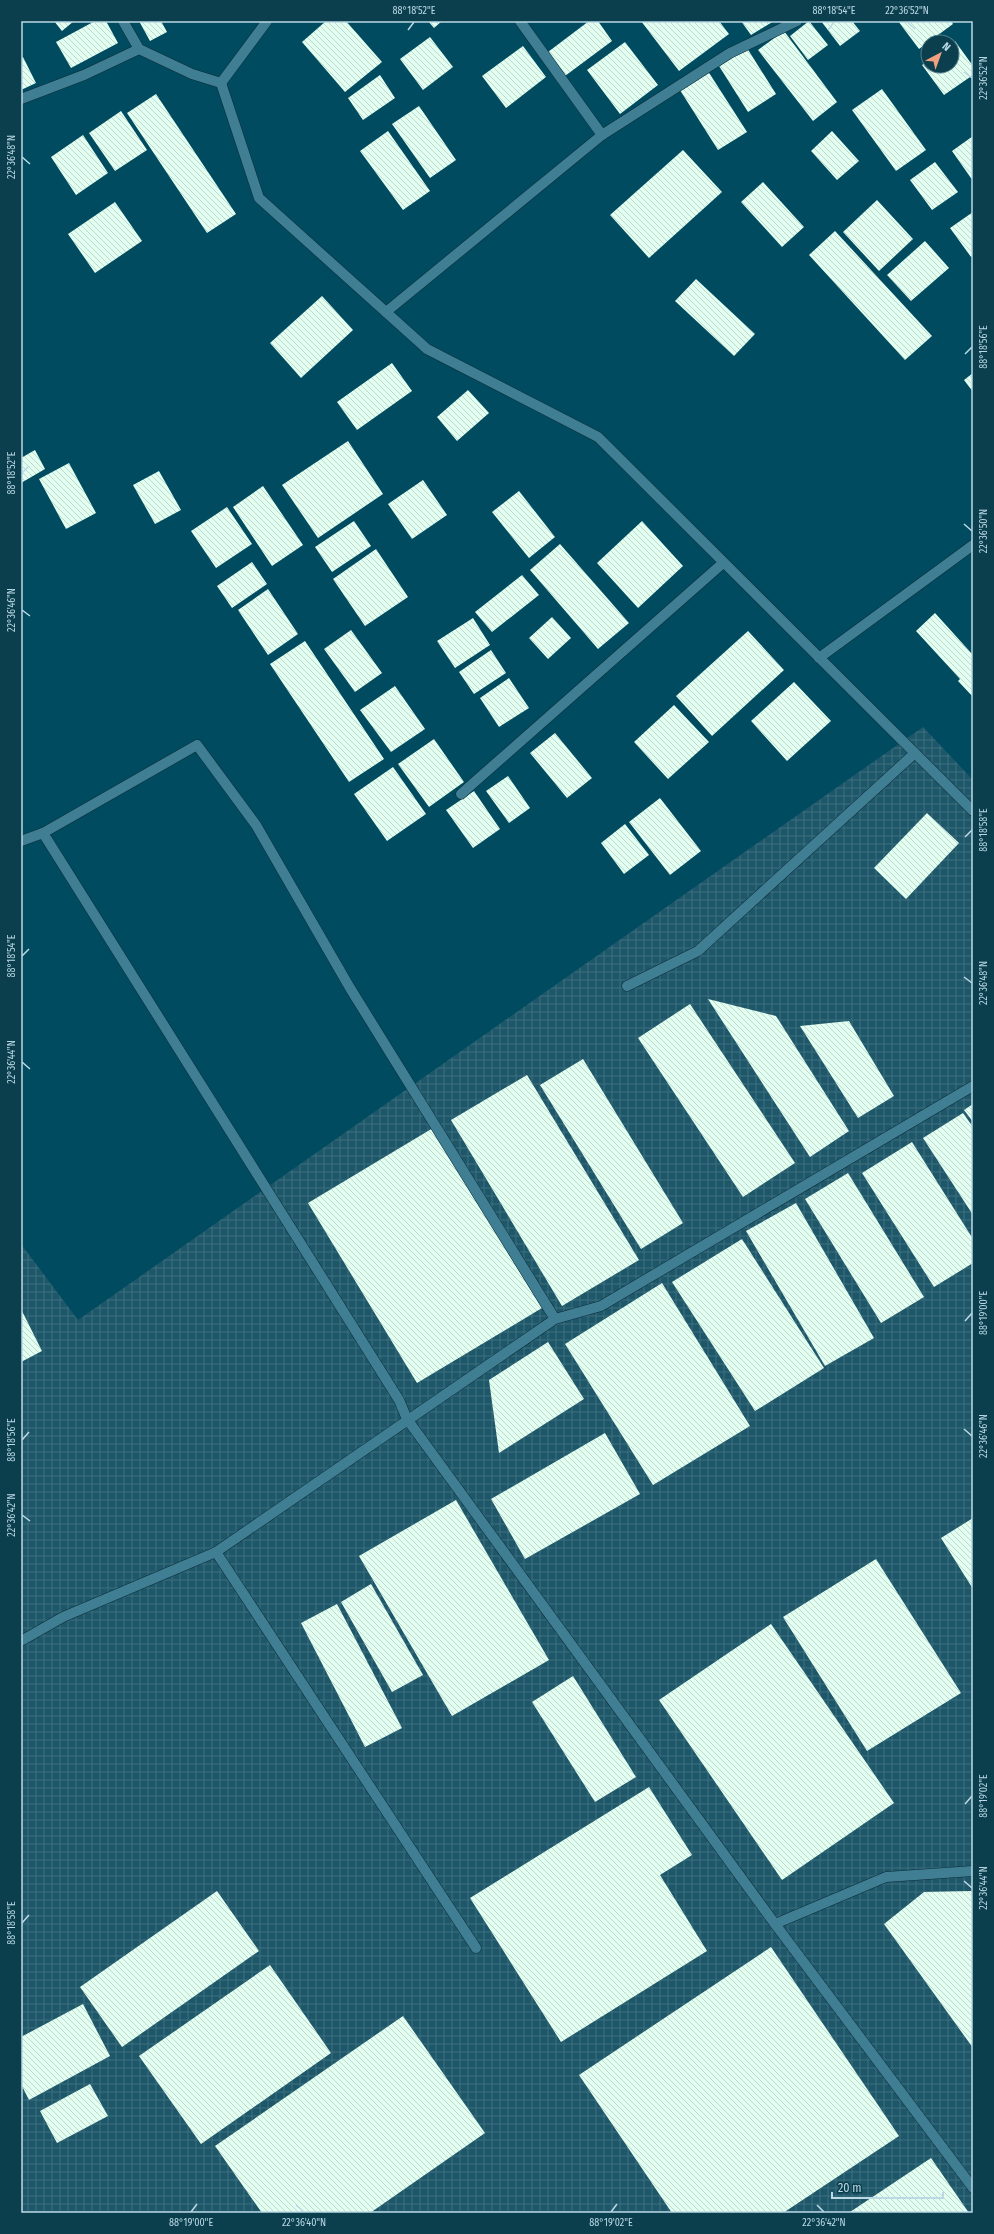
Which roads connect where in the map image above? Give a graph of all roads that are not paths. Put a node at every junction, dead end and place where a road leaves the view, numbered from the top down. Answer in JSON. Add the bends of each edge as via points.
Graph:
{"nodes":[{"id":1,"x":123,"y":21,"type":"edge"},
{"id":2,"x":267,"y":21,"type":"edge"},
{"id":3,"x":520,"y":21,"type":"edge"},
{"id":4,"x":797,"y":21,"type":"edge"},
{"id":5,"x":139,"y":48,"type":"junction"},
{"id":6,"x":221,"y":83,"type":"junction"},
{"id":7,"x":21,"y":99,"type":"edge"},
{"id":8,"x":602,"y":135,"type":"junction"},
{"id":9,"x":386,"y":312,"type":"junction"},
{"id":10,"x":973,"y":545,"type":"edge"},
{"id":11,"x":723,"y":563,"type":"junction"},
{"id":12,"x":819,"y":658,"type":"junction"},
{"id":13,"x":915,"y":753,"type":"junction"},
{"id":14,"x":461,"y":794,"type":"dead end"},
{"id":15,"x":973,"y":811,"type":"edge"},
{"id":16,"x":43,"y":833,"type":"junction"},
{"id":17,"x":21,"y":841,"type":"edge"},
{"id":18,"x":627,"y":986,"type":"dead end"},
{"id":19,"x":973,"y":1086,"type":"edge"},
{"id":20,"x":555,"y":1319,"type":"junction"},
{"id":21,"x":407,"y":1419,"type":"junction"},
{"id":22,"x":216,"y":1552,"type":"junction"},
{"id":23,"x":21,"y":1641,"type":"edge"},
{"id":24,"x":973,"y":1871,"type":"edge"},
{"id":25,"x":775,"y":1924,"type":"junction"},
{"id":26,"x":476,"y":1948,"type":"dead end"},
{"id":27,"x":973,"y":2188,"type":"edge"}],
"edges":[{"from":1,"to":5,"type":"street"},
{"from":2,"to":6,"type":"street"},
{"from":3,"to":8,"type":"street"},
{"from":4,"to":8,"type":"street","via":[[730,53]]},
{"from":5,"to":6,"type":"street","via":[[192,74]]},
{"from":5,"to":7,"type":"street","via":[[84,75]]},
{"from":6,"to":9,"type":"street","via":[[259,198]]},
{"from":8,"to":9,"type":"street"},
{"from":9,"to":11,"type":"street","via":[[427,349],[598,437]]},
{"from":10,"to":12,"type":"street"},
{"from":11,"to":12,"type":"street"},
{"from":11,"to":14,"type":"street"},
{"from":12,"to":13,"type":"street"},
{"from":13,"to":15,"type":"street"},
{"from":13,"to":18,"type":"street","via":[[698,951]]},
{"from":16,"to":17,"type":"street"},
{"from":16,"to":20,"type":"street","via":[[197,745],[256,825],[350,988]]},
{"from":16,"to":21,"type":"street","via":[[399,1400]]},
{"from":19,"to":20,"type":"street","via":[[601,1306]]},
{"from":20,"to":21,"type":"street"},
{"from":21,"to":22,"type":"street"},
{"from":21,"to":25,"type":"street"},
{"from":22,"to":23,"type":"street","via":[[63,1616]]},
{"from":22,"to":26,"type":"street"},
{"from":24,"to":25,"type":"street","via":[[886,1877]]},
{"from":25,"to":27,"type":"street"}]}
